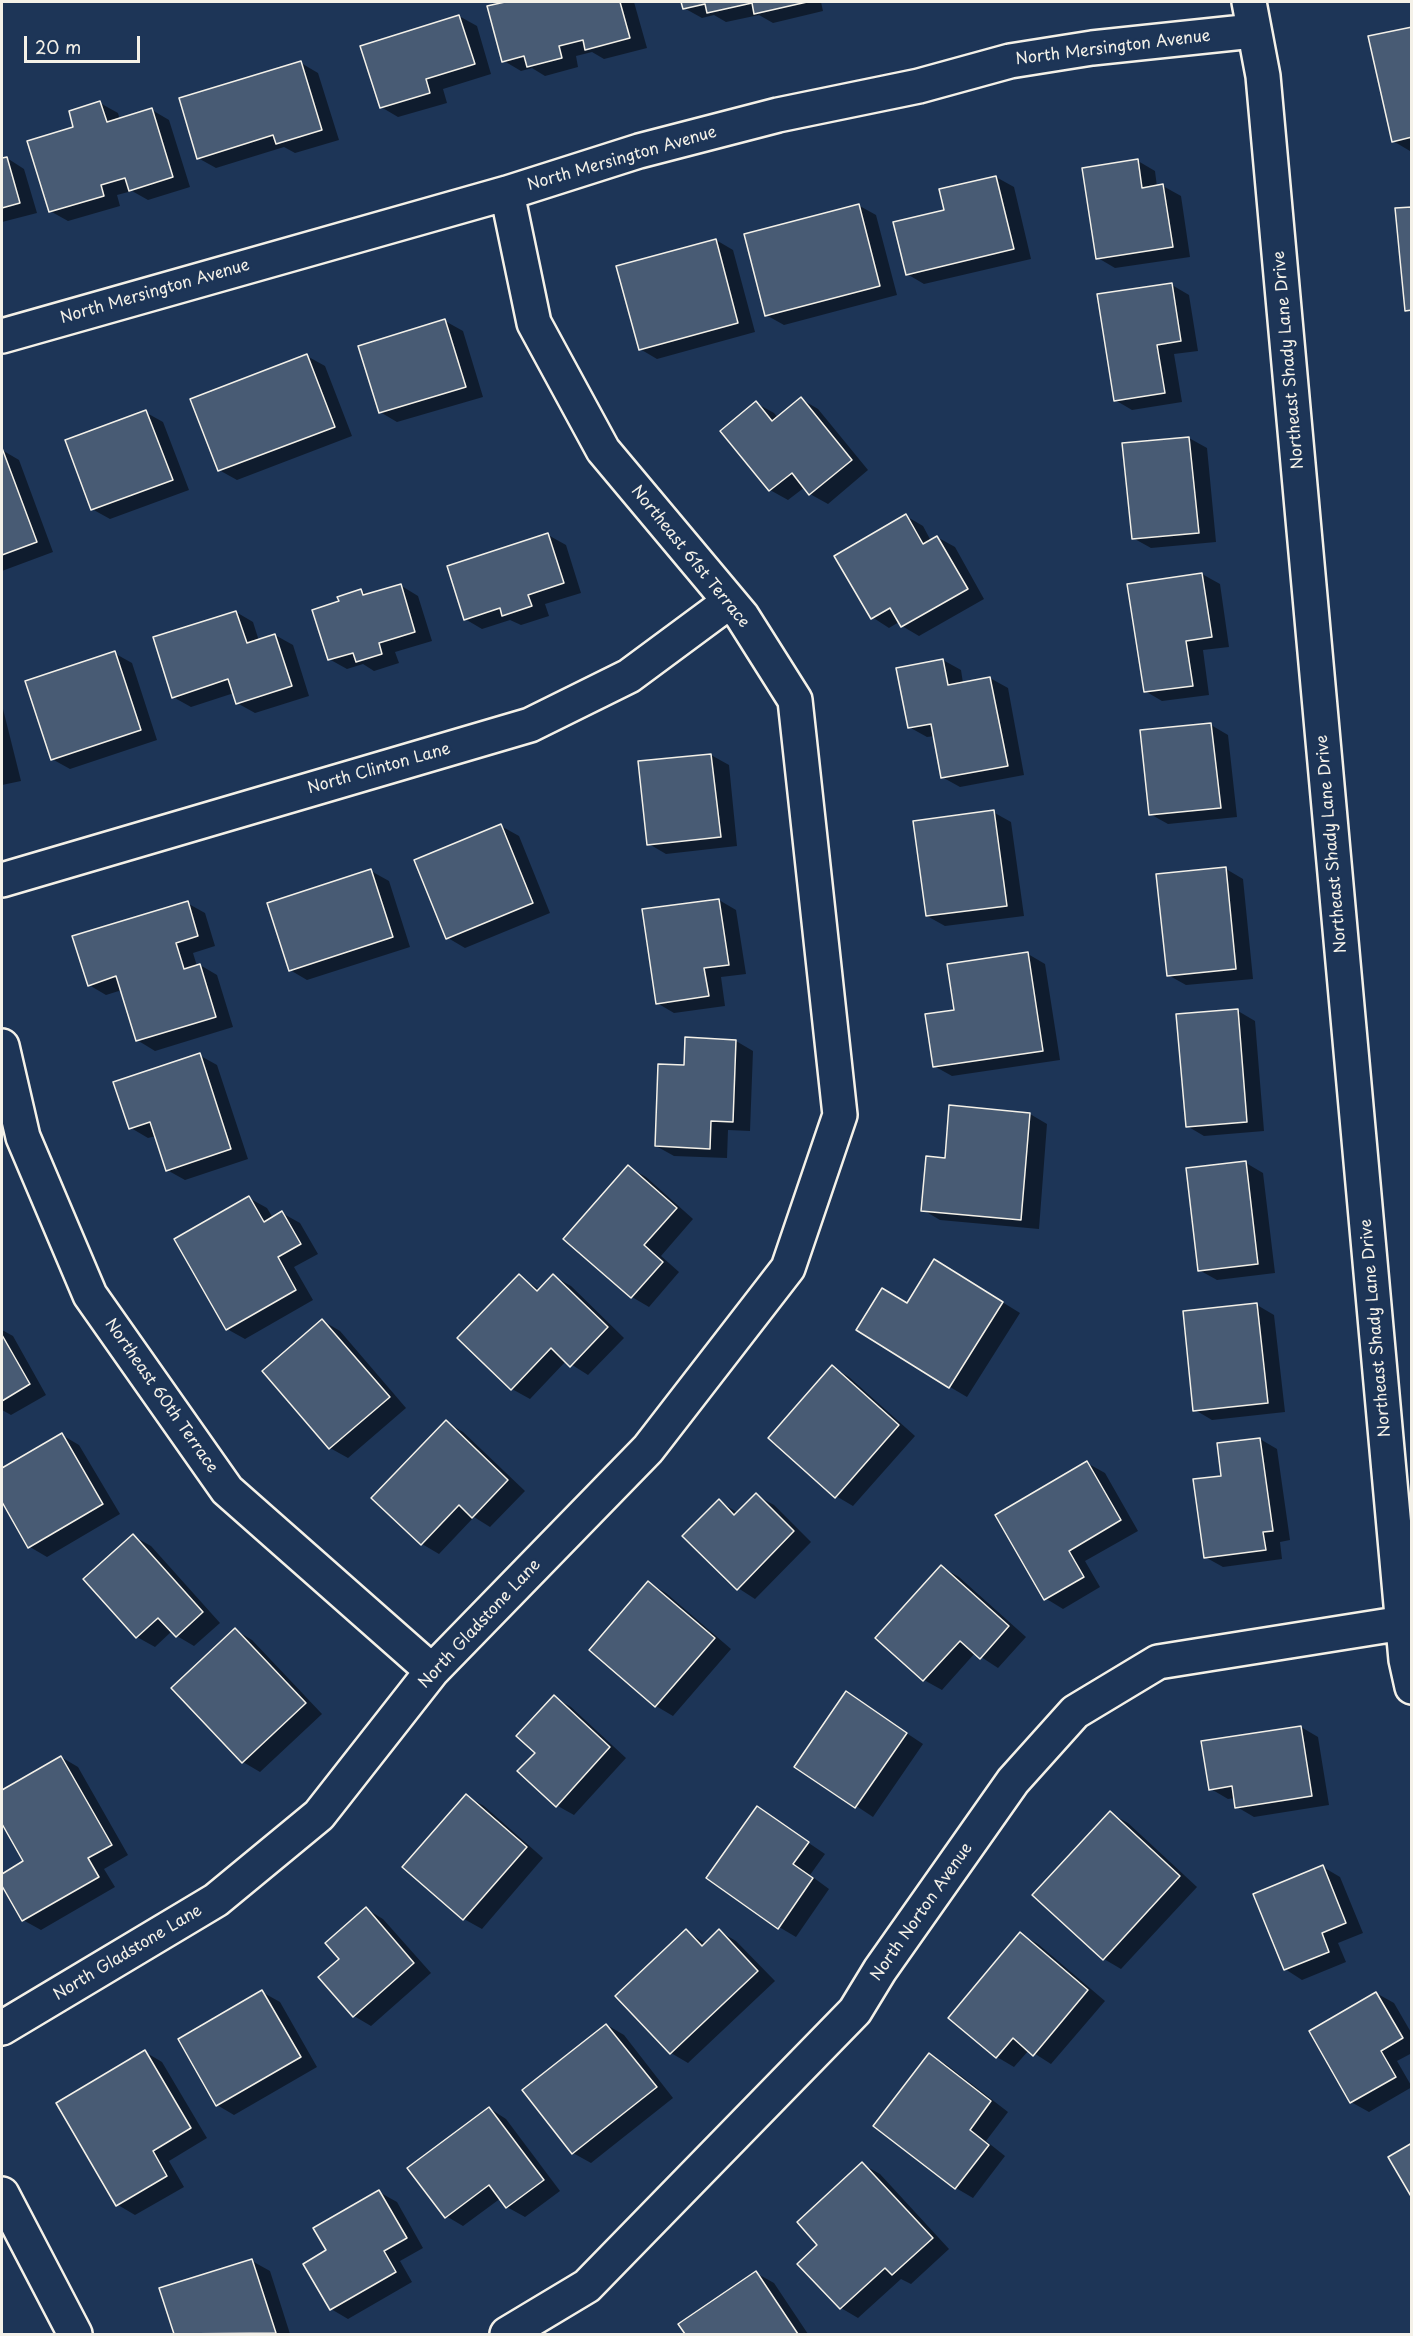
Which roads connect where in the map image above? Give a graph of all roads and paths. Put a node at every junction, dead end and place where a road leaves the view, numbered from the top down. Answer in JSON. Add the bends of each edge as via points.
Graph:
{"nodes":[{"id":1,"x":1251,"y":16,"type":"edge"},
{"id":2,"x":507,"y":193,"type":"junction"},
{"id":3,"x":2,"y":336,"type":"edge"},
{"id":4,"x":729,"y":602,"type":"junction"},
{"id":5,"x":2,"y":880,"type":"edge"},
{"id":6,"x":2,"y":1046,"type":"edge"},
{"id":7,"x":840,"y":1115,"type":"joint"},
{"id":8,"x":1403,"y":1623,"type":"junction"},
{"id":9,"x":432,"y":1671,"type":"junction"},
{"id":10,"x":1412,"y":1687,"type":"edge"},
{"id":11,"x":2,"y":2028,"type":"edge"},
{"id":12,"x":2,"y":2194,"type":"edge"},
{"id":13,"x":75,"y":2334,"type":"edge"},
{"id":14,"x":507,"y":2334,"type":"edge"}],
"edges":[{"from":1,"to":2,"type":"street","name":"North Mersington Avenue","via":[[1010,61],[920,86],[778,115],[650,148]]},
{"from":1,"to":8,"type":"street","name":"Northeast Shady Lane Drive","via":[[1263,76]]},
{"from":2,"to":3,"type":"street","name":"North Mersington Avenue"},
{"from":2,"to":4,"type":"street","name":"Northeast 61st Terrace","via":[[534,323],[587,421],[603,450]]},
{"from":4,"to":5,"type":"street","name":"North Clinton Lane","via":[[629,676],[530,725]]},
{"from":4,"to":7,"type":"street","name":"Northeast 61st Terrace","via":[[795,700]]},
{"from":6,"to":9,"type":"street","name":"Northeast 60th Terrace","via":[[23,1137],[90,1295],[227,1490]]},
{"from":7,"to":9,"type":"street","name":"North Gladstone Lane","via":[[788,1268],[648,1449]]},
{"from":8,"to":10,"type":"street","name":"Northeast Shady Lane Drive"},
{"from":8,"to":14,"type":"street","name":"North Norton Avenue","via":[[1158,1662],[1075,1712],[1013,1781],[855,2011],[587,2286]]},
{"from":9,"to":11,"type":"street","name":"North Gladstone Lane","via":[[320,1815],[216,1900]]},
{"from":12,"to":13,"type":"street"}]}
